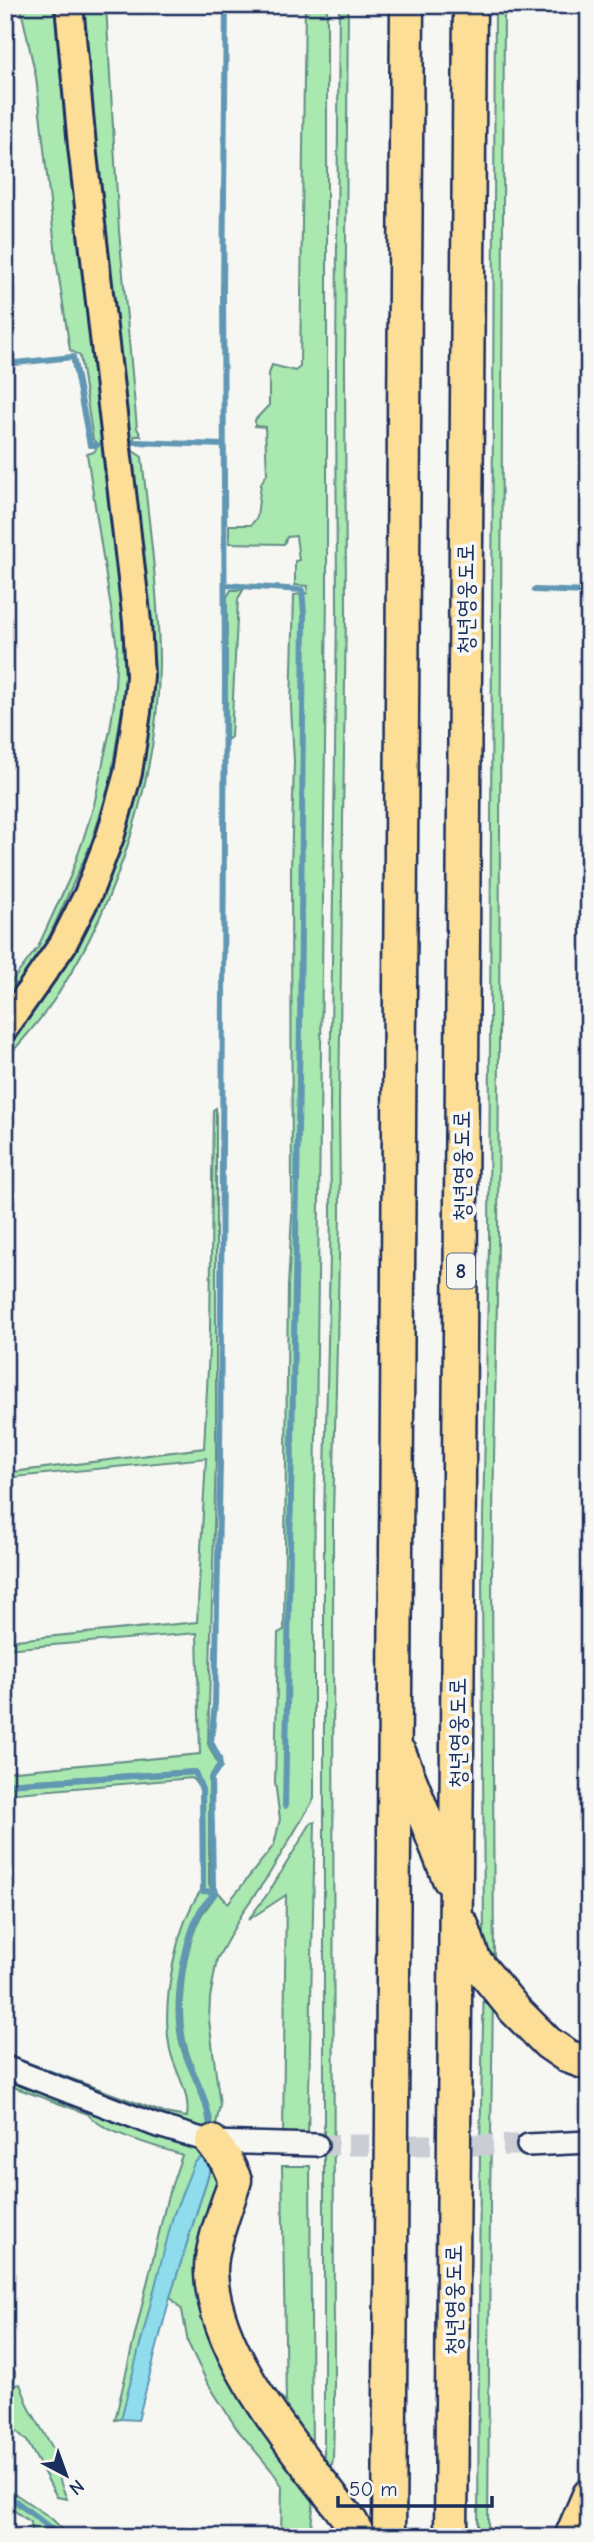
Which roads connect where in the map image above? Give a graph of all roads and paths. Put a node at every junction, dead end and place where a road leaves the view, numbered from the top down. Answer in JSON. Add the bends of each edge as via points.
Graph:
{"nodes":[{"id":1,"x":69,"y":5,"type":"edge"},
{"id":2,"x":407,"y":5,"type":"edge"},
{"id":3,"x":470,"y":5,"type":"edge"},
{"id":4,"x":5,"y":1027,"type":"edge"},
{"id":5,"x":394,"y":1738,"type":"junction"},
{"id":6,"x":456,"y":1896,"type":"junction"},
{"id":7,"x":589,"y":2064,"type":"edge"},
{"id":8,"x":5,"y":2067,"type":"edge"},
{"id":9,"x":212,"y":2142,"type":"junction"},
{"id":10,"x":589,"y":2142,"type":"edge"},
{"id":11,"x":317,"y":2145,"type":"tunnel mouth"},
{"id":12,"x":528,"y":2146,"type":"tunnel mouth"},
{"id":13,"x":589,"y":2495,"type":"edge"},
{"id":14,"x":359,"y":2537,"type":"edge"},
{"id":15,"x":388,"y":2537,"type":"edge"},
{"id":16,"x":451,"y":2537,"type":"edge"},
{"id":17,"x":571,"y":2537,"type":"edge"}],
"edges":[{"from":1,"to":4,"type":"main road","via":[[140,676],[128,773],[100,866],[63,944]]},
{"from":2,"to":5,"type":"highway"},
{"from":3,"to":6,"type":"highway","name":"청년영웅도로","number":"8"},
{"from":5,"to":6,"type":"highway"},
{"from":5,"to":15,"type":"highway"},
{"from":6,"to":7,"type":"highway","via":[[474,1960],[548,2043]]},
{"from":6,"to":16,"type":"highway","name":"청년영웅도로","number":"8"},
{"from":8,"to":9,"type":"street"},
{"from":9,"to":11,"type":"street"},
{"from":9,"to":14,"type":"highway","via":[[235,2180],[211,2271],[217,2313],[252,2388]]},
{"from":10,"to":12,"type":"street"},
{"from":13,"to":17,"type":"highway"}]}
